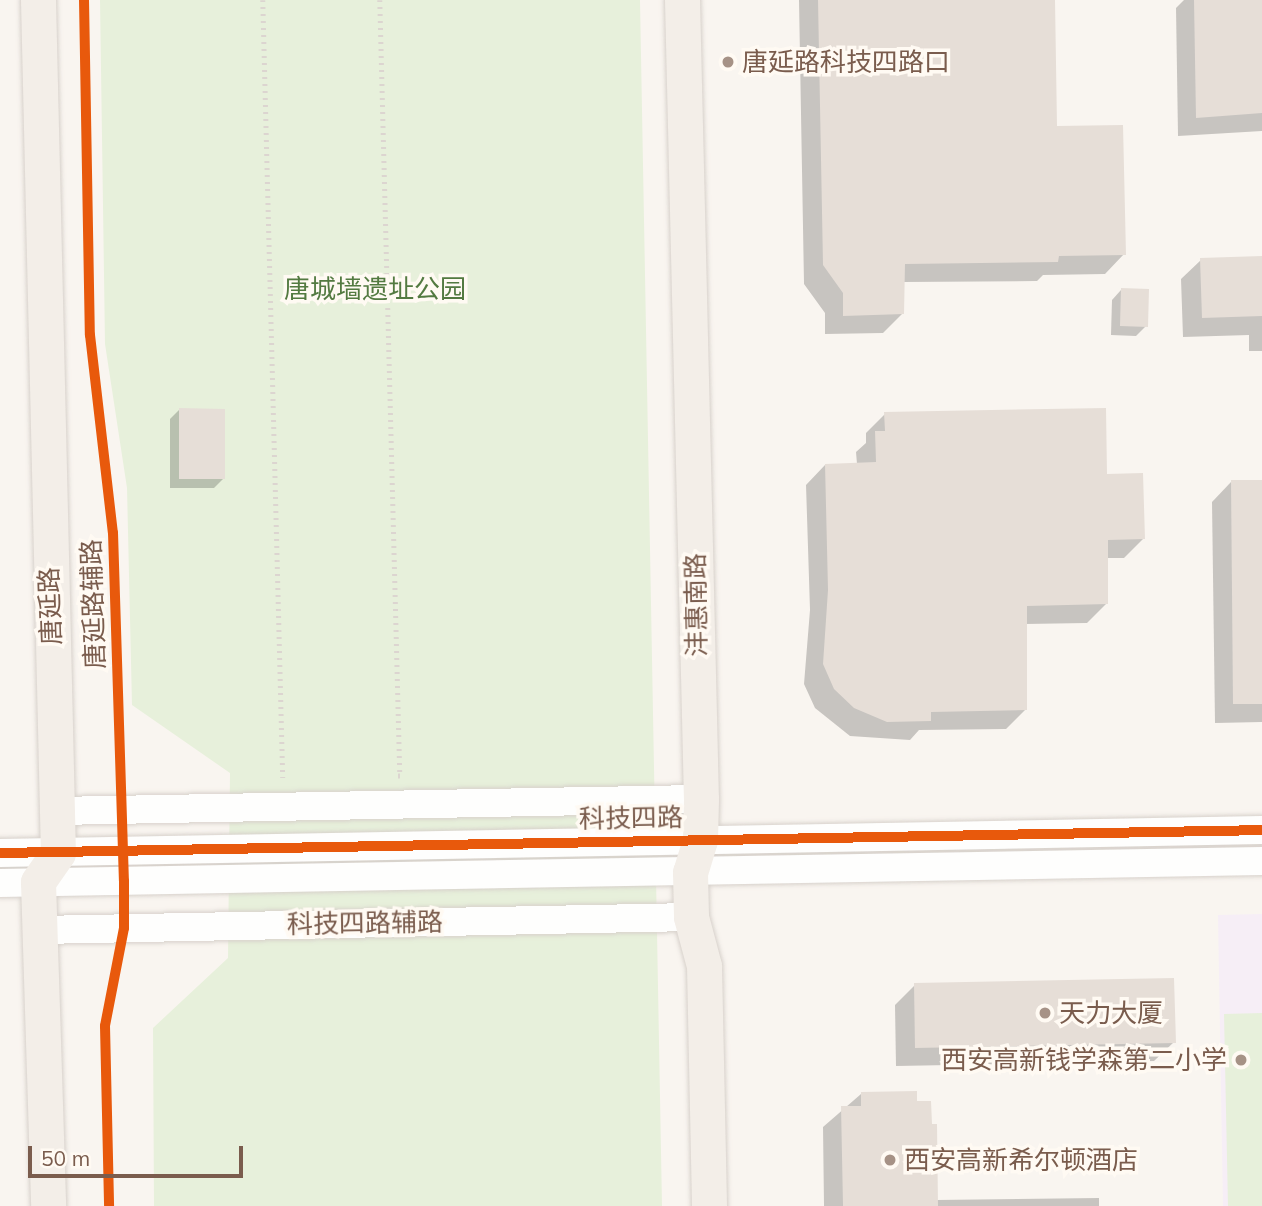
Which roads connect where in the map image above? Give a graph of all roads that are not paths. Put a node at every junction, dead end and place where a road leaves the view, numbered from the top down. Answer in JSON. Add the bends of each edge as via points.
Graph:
{"nodes":[{"id":1,"x":38,"y":0,"type":"edge"},
{"id":2,"x":682,"y":0,"type":"edge"},
{"id":3,"x":701,"y":799,"type":"junction"},
{"id":4,"x":56,"y":811,"type":"junction"},
{"id":5,"x":1262,"y":830,"type":"edge"},
{"id":6,"x":0,"y":853,"type":"edge"},
{"id":7,"x":58,"y":853,"type":"junction"},
{"id":8,"x":695,"y":856,"type":"junction"},
{"id":9,"x":1262,"y":861,"type":"edge"},
{"id":10,"x":38,"y":882,"type":"junction"},
{"id":11,"x":0,"y":883,"type":"edge"},
{"id":12,"x":691,"y":917,"type":"junction"},
{"id":13,"x":39,"y":930,"type":"junction"},
{"id":14,"x":48,"y":1206,"type":"edge"},
{"id":15,"x":709,"y":1206,"type":"edge"}],
"edges":[{"from":1,"to":4,"type":"main road","name":"唐延路"},
{"from":2,"to":3,"type":"main road","name":"沣惠南路"},
{"from":3,"to":4,"type":"street"},
{"from":3,"to":8,"type":"main road","name":"沣惠南路"},
{"from":4,"to":7,"type":"main road","name":"唐延路"},
{"from":5,"to":8,"type":"street","name":"科技四路"},
{"from":6,"to":7,"type":"street","name":"科技四路"},
{"from":7,"to":8,"type":"street","name":"科技四路"},
{"from":7,"to":10,"type":"main road"},
{"from":8,"to":9,"type":"street","name":"科技四路"},
{"from":8,"to":10,"type":"street","name":"科技四路"},
{"from":8,"to":12,"type":"main road","name":"沣惠南路"},
{"from":10,"to":11,"type":"street","name":"科技四路"},
{"from":10,"to":13,"type":"main road"},
{"from":12,"to":13,"type":"street","name":"科技四路辅路"},
{"from":12,"to":15,"type":"main road","name":"沣惠南路","via":[[704,966]]},
{"from":13,"to":14,"type":"main road"}]}
